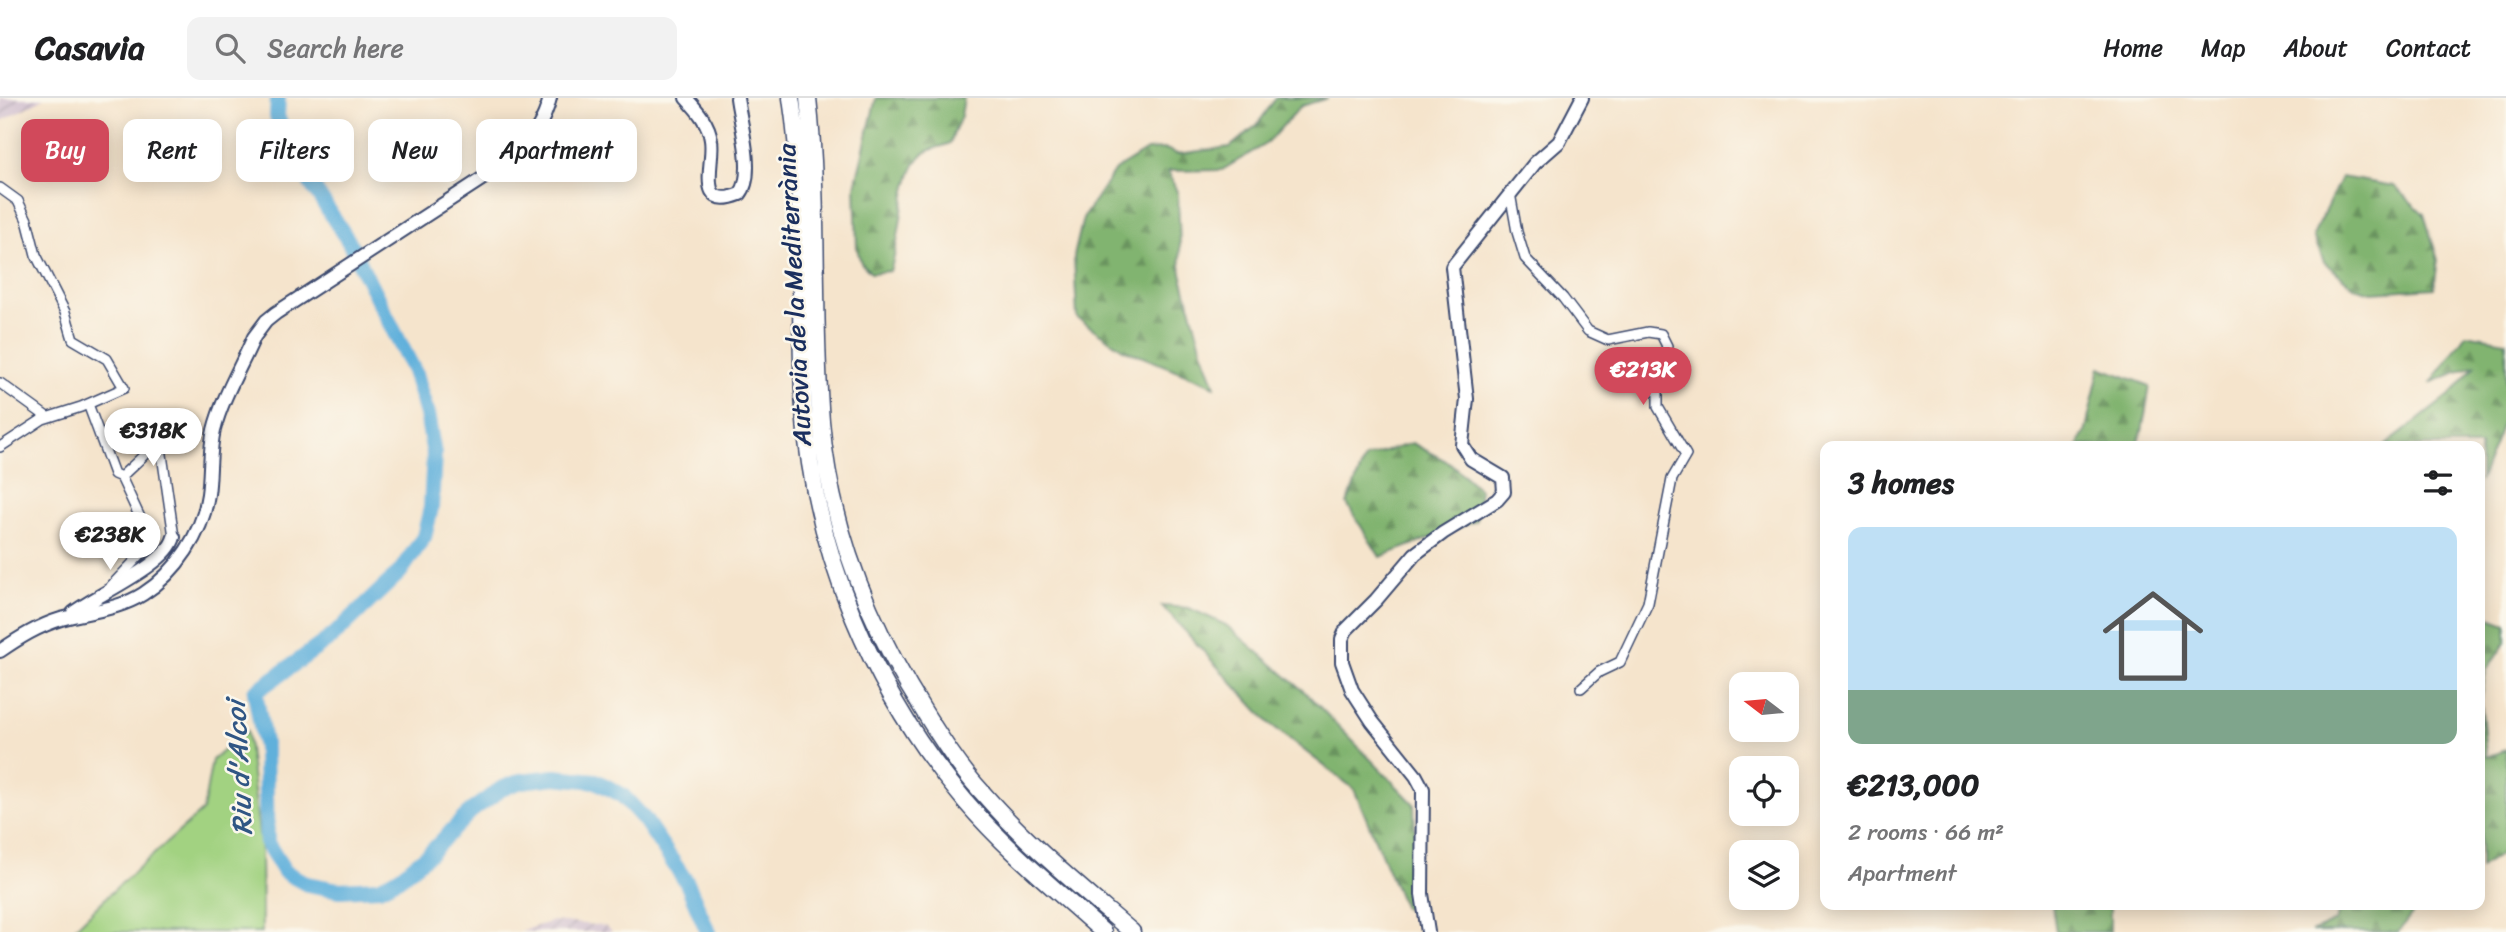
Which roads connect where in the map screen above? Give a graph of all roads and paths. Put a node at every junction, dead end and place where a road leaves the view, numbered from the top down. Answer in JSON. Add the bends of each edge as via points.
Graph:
{"nodes":[{"id":1,"x":550,"y":98,"type":"edge"},
{"id":2,"x":686,"y":98,"type":"edge"},
{"id":3,"x":737,"y":98,"type":"edge"},
{"id":4,"x":791,"y":98,"type":"edge"},
{"id":5,"x":808,"y":98,"type":"edge"},
{"id":6,"x":1583,"y":98,"type":"edge"},
{"id":7,"x":0,"y":188,"type":"edge"},
{"id":8,"x":1510,"y":193,"type":"junction"},
{"id":9,"x":0,"y":383,"type":"edge"},
{"id":10,"x":88,"y":404,"type":"junction"},
{"id":11,"x":47,"y":417,"type":"junction"},
{"id":12,"x":0,"y":447,"type":"edge"},
{"id":13,"x":121,"y":477,"type":"junction"},
{"id":14,"x":174,"y":537,"type":"joint"},
{"id":15,"x":102,"y":595,"type":"junction"},
{"id":16,"x":858,"y":604,"type":"junction"},
{"id":17,"x":69,"y":617,"type":"junction"},
{"id":18,"x":0,"y":651,"type":"edge"},
{"id":19,"x":1581,"y":688,"type":"dead end"},
{"id":20,"x":1103,"y":932,"type":"edge"},
{"id":21,"x":1132,"y":932,"type":"edge"},
{"id":22,"x":1428,"y":932,"type":"edge"}],
"edges":[{"from":1,"to":17,"type":"street","via":[[534,135],[514,158],[271,317],[258,331],[215,427],[204,512],[178,561],[135,599]]},
{"from":2,"to":3,"type":"street","via":[[712,142],[710,188],[726,198],[740,194],[747,181]]},
{"from":4,"to":16,"type":"highway","name":"Autovia de la Mediterrània","via":[[810,462],[825,531]]},
{"from":5,"to":16,"type":"highway","name":"Autovia de la Mediterrània","via":[[821,425],[832,496]]},
{"from":6,"to":8,"type":"street","via":[[1559,142]]},
{"from":7,"to":10,"type":"street","via":[[18,201],[73,339],[107,359],[124,388]]},
{"from":8,"to":19,"type":"street","via":[[1525,258],[1588,331],[1608,340],[1661,334],[1667,346],[1658,380],[1658,407],[1686,455],[1672,479],[1648,603],[1620,662]]},
{"from":8,"to":22,"type":"street","via":[[1457,258],[1451,272],[1467,399],[1462,445],[1471,459],[1501,475],[1504,492],[1408,560],[1346,630],[1341,643],[1352,690],[1421,784],[1422,894]]},
{"from":9,"to":11,"type":"street"},
{"from":10,"to":11,"type":"street"},
{"from":10,"to":13,"type":"street","via":[[114,474]]},
{"from":11,"to":12,"type":"street"},
{"from":13,"to":14,"type":"street","via":[[159,434]]},
{"from":13,"to":15,"type":"street","via":[[144,526],[144,551]]},
{"from":14,"to":15,"type":"street","via":[[167,551]]},
{"from":15,"to":17,"type":"street"},
{"from":16,"to":20,"type":"highway","name":"Autovia de la Mediterrània","via":[[888,690],[934,762],[998,836]]},
{"from":16,"to":21,"type":"highway","name":"Autovia de la Mediterrània","via":[[965,772],[1044,855]]},
{"from":17,"to":18,"type":"street","via":[[35,629]]}]}
